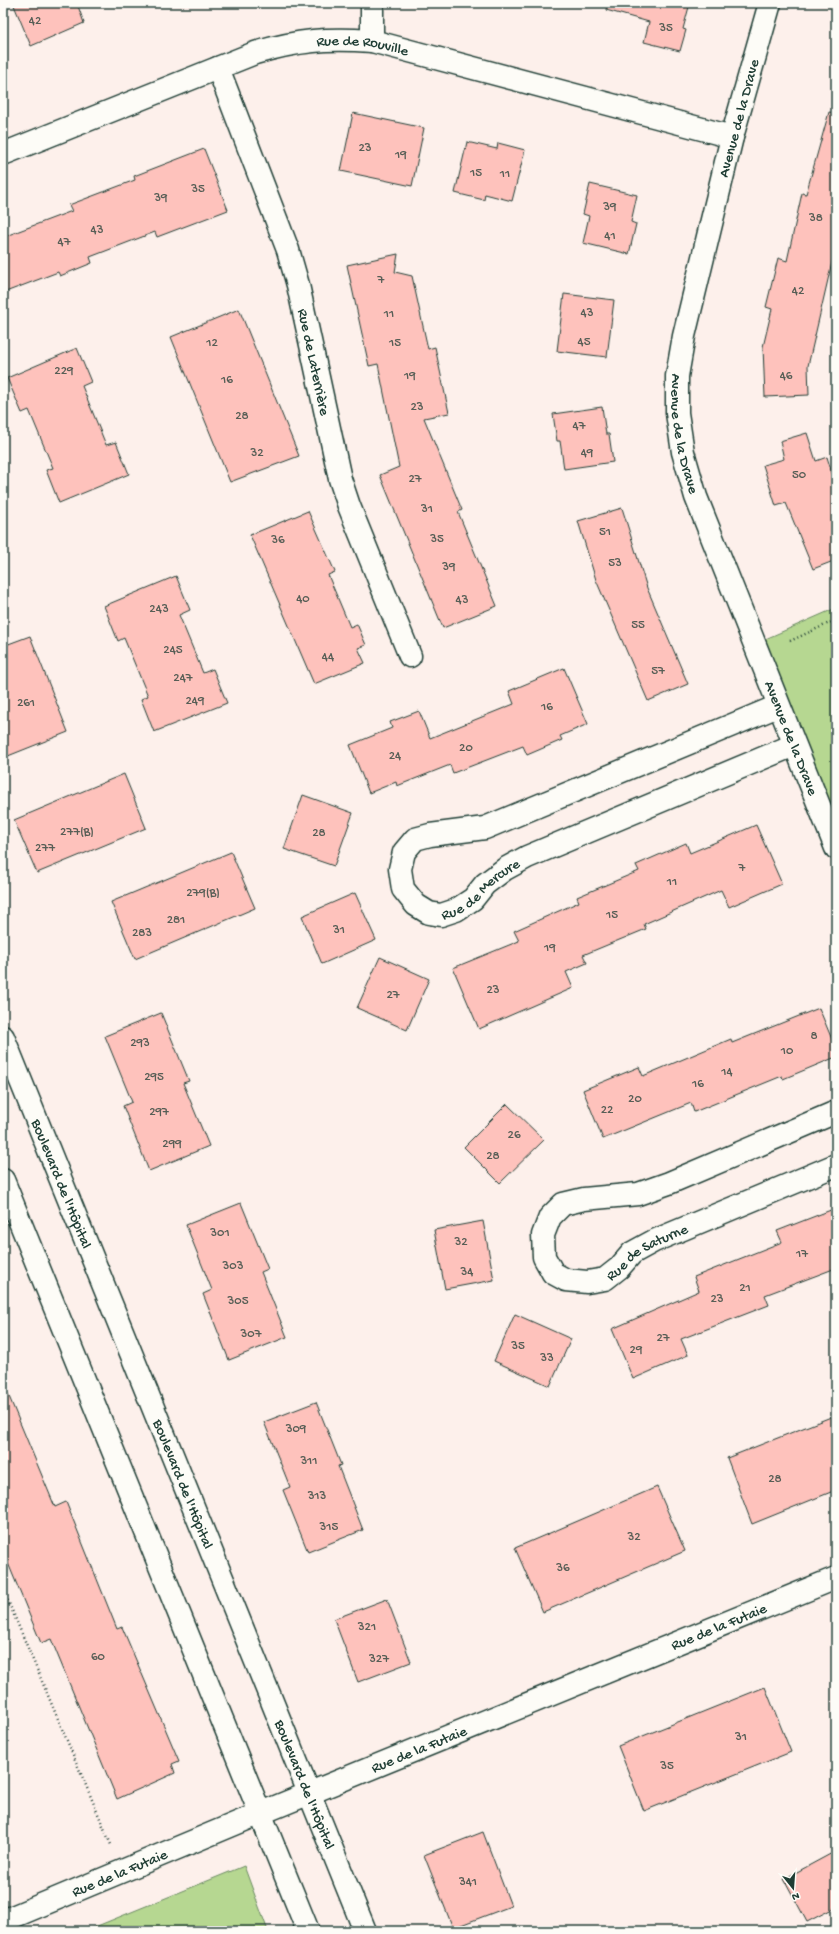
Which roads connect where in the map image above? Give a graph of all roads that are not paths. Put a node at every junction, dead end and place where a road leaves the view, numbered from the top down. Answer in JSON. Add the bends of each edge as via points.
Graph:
{"nodes":[{"id":1,"x":372,"y":3,"type":"edge"},
{"id":2,"x":770,"y":3,"type":"edge"},
{"id":3,"x":372,"y":41,"type":"junction"},
{"id":4,"x":218,"y":68,"type":"junction"},
{"id":5,"x":732,"y":137,"type":"junction"},
{"id":6,"x":3,"y":154,"type":"edge"},
{"id":7,"x":410,"y":656,"type":"dead end"},
{"id":8,"x":778,"y":706,"type":"junction"},
{"id":9,"x":794,"y":744,"type":"junction"},
{"id":10,"x":836,"y":848,"type":"edge"},
{"id":11,"x":3,"y":1037,"type":"edge"},
{"id":12,"x":836,"y":1112,"type":"edge"},
{"id":13,"x":836,"y":1164,"type":"edge"},
{"id":14,"x":3,"y":1180,"type":"edge"},
{"id":15,"x":836,"y":1578,"type":"edge"},
{"id":16,"x":310,"y":1794,"type":"junction"},
{"id":17,"x":261,"y":1813,"type":"junction"},
{"id":18,"x":3,"y":1921,"type":"edge"},
{"id":19,"x":308,"y":1931,"type":"edge"},
{"id":20,"x":365,"y":1931,"type":"edge"}],
"edges":[{"from":1,"to":3,"type":"street"},
{"from":2,"to":5,"type":"street","name":"Avenue de la Drave"},
{"from":3,"to":4,"type":"street","name":"Rue de Rouville","via":[[310,40],[281,45]]},
{"from":3,"to":5,"type":"street","name":"Rue de Rouville"},
{"from":4,"to":6,"type":"street","name":"Rue de Rouville"},
{"from":4,"to":7,"type":"street","name":"Rue de Laterrière","via":[[288,250],[339,473],[349,506]]},
{"from":5,"to":8,"type":"street","name":"Avenue de la Drave","via":[[684,336],[677,376],[677,413],[683,452],[696,498]]},
{"from":8,"to":9,"type":"street","name":"Avenue de la Drave"},
{"from":8,"to":9,"type":"street","name":"Rue de Mercure","via":[[485,828],[416,839],[404,852],[400,869],[404,889],[416,905],[429,913],[441,915],[456,910],[473,899],[485,884],[527,857]]},
{"from":9,"to":10,"type":"street","name":"Avenue de la Drave"},
{"from":11,"to":16,"type":"street","name":"Boulevard de l'Hôpital"},
{"from":12,"to":13,"type":"street","name":"Rue de Saturne","via":[[638,1194],[584,1198],[563,1204],[550,1217],[543,1235],[544,1257],[553,1273],[566,1280],[587,1282],[605,1279],[632,1253],[654,1241]]},
{"from":14,"to":17,"type":"street"},
{"from":15,"to":16,"type":"street","name":"Rue de la Futaie"},
{"from":16,"to":17,"type":"street","name":"Rue de la Futaie"},
{"from":16,"to":20,"type":"street","name":"Boulevard de l'Hôpital"},
{"from":17,"to":18,"type":"street","name":"Rue de la Futaie"},
{"from":17,"to":19,"type":"street"}]}
